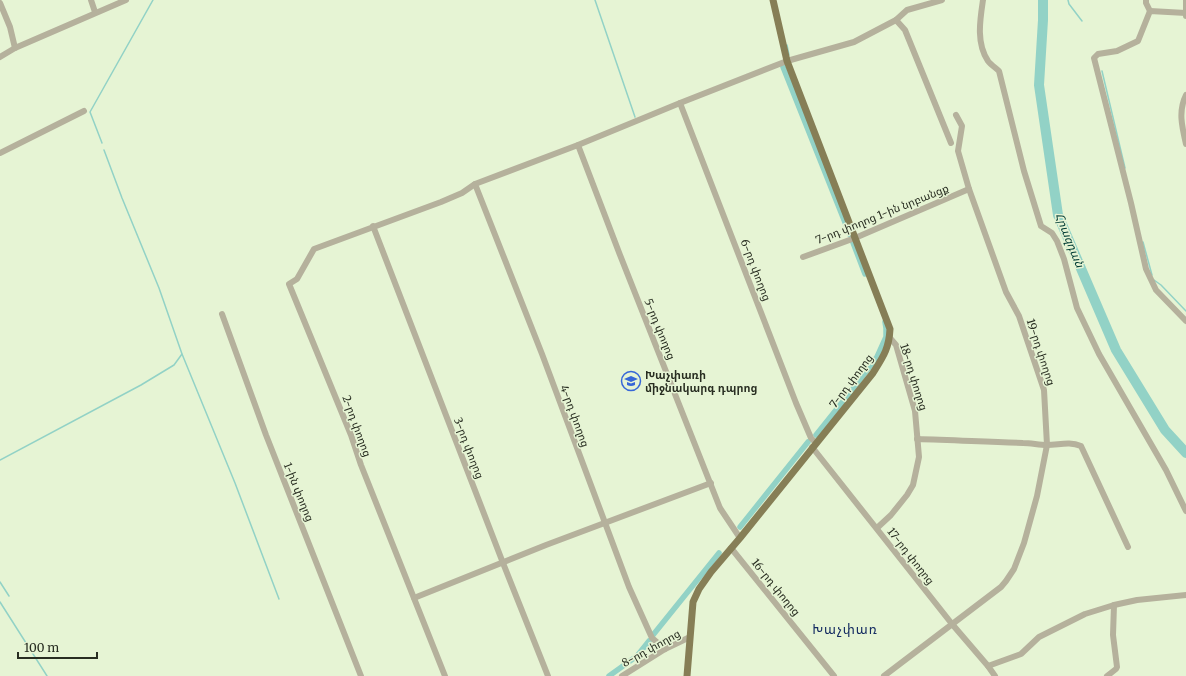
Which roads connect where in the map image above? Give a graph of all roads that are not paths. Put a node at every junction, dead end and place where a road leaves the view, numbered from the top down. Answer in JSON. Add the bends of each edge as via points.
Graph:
{"nodes":[{"id":1,"x":91,"y":0,"type":"edge"},
{"id":2,"x":126,"y":0,"type":"edge"},
{"id":3,"x":773,"y":0,"type":"edge"},
{"id":4,"x":942,"y":0,"type":"edge"},
{"id":5,"x":983,"y":0,"type":"edge"},
{"id":6,"x":1146,"y":0,"type":"edge"},
{"id":7,"x":1186,"y":0,"type":"edge"},
{"id":8,"x":0,"y":3,"type":"edge"},
{"id":9,"x":1150,"y":10,"type":"junction"},
{"id":10,"x":95,"y":12,"type":"junction"},
{"id":11,"x":1186,"y":14,"type":"edge"},
{"id":12,"x":896,"y":20,"type":"junction"},
{"id":13,"x":15,"y":48,"type":"junction"},
{"id":14,"x":0,"y":57,"type":"edge"},
{"id":15,"x":787,"y":61,"type":"junction"},
{"id":16,"x":1186,"y":95,"type":"edge"},
{"id":17,"x":680,"y":103,"type":"junction"},
{"id":18,"x":84,"y":111,"type":"dead end"},
{"id":19,"x":956,"y":115,"type":"dead end"},
{"id":20,"x":951,"y":143,"type":"dead end"},
{"id":21,"x":1186,"y":144,"type":"edge"},
{"id":22,"x":578,"y":146,"type":"junction"},
{"id":23,"x":0,"y":153,"type":"edge"},
{"id":24,"x":475,"y":184,"type":"junction"},
{"id":25,"x":969,"y":189,"type":"junction"},
{"id":26,"x":373,"y":226,"type":"junction"},
{"id":27,"x":855,"y":238,"type":"junction"},
{"id":28,"x":803,"y":256,"type":"dead end"},
{"id":29,"x":222,"y":314,"type":"dead end"},
{"id":30,"x":1186,"y":321,"type":"edge"},
{"id":31,"x":890,"y":338,"type":"junction"},
{"id":32,"x":917,"y":440,"type":"junction"},
{"id":33,"x":814,"y":445,"type":"junction"},
{"id":34,"x":1046,"y":445,"type":"junction"},
{"id":35,"x":711,"y":483,"type":"junction"},
{"id":36,"x":1186,"y":511,"type":"edge"},
{"id":37,"x":606,"y":523,"type":"junction"},
{"id":38,"x":877,"y":528,"type":"junction"},
{"id":39,"x":740,"y":538,"type":"junction"},
{"id":40,"x":1128,"y":547,"type":"dead end"},
{"id":41,"x":731,"y":548,"type":"junction"},
{"id":42,"x":503,"y":563,"type":"junction"},
{"id":43,"x":1186,"y":594,"type":"edge"},
{"id":44,"x":414,"y":598,"type":"junction"},
{"id":45,"x":1114,"y":605,"type":"junction"},
{"id":46,"x":952,"y":624,"type":"junction"},
{"id":47,"x":690,"y":637,"type":"junction"},
{"id":48,"x":665,"y":649,"type":"junction"},
{"id":49,"x":988,"y":666,"type":"junction"},
{"id":50,"x":361,"y":676,"type":"edge"},
{"id":51,"x":445,"y":676,"type":"edge"},
{"id":52,"x":548,"y":676,"type":"edge"},
{"id":53,"x":622,"y":676,"type":"edge"},
{"id":54,"x":687,"y":676,"type":"edge"},
{"id":55,"x":834,"y":676,"type":"edge"},
{"id":56,"x":884,"y":676,"type":"edge"},
{"id":57,"x":995,"y":676,"type":"edge"},
{"id":58,"x":1106,"y":676,"type":"edge"}],
"edges":[{"from":1,"to":10,"type":"street"},
{"from":2,"to":10,"type":"street"},
{"from":3,"to":15,"type":"main road"},
{"from":4,"to":12,"type":"street","via":[[907,10]]},
{"from":5,"to":36,"type":"street","via":[[980,45],[988,61],[999,71],[1024,171],[1041,226],[1052,233],[1057,241],[1077,308],[1092,341],[1166,470]]},
{"from":6,"to":9,"type":"street"},
{"from":7,"to":11,"type":"street"},
{"from":8,"to":13,"type":"street"},
{"from":9,"to":11,"type":"street"},
{"from":9,"to":30,"type":"street","via":[[1138,41],[1117,51],[1098,54],[1094,58],[1146,269],[1156,290]]},
{"from":10,"to":13,"type":"street"},
{"from":12,"to":15,"type":"street","via":[[854,42]]},
{"from":12,"to":20,"type":"street","via":[[905,30]]},
{"from":13,"to":14,"type":"street"},
{"from":15,"to":17,"type":"street"},
{"from":15,"to":27,"type":"main road"},
{"from":16,"to":21,"type":"street","via":[[1182,106],[1181,125]]},
{"from":17,"to":22,"type":"street"},
{"from":17,"to":33,"type":"street","name":"6-րդ փողոց"},
{"from":18,"to":23,"type":"street"},
{"from":19,"to":25,"type":"street","name":"19-րդ փողոց","via":[[962,126],[958,151]]},
{"from":22,"to":24,"type":"street"},
{"from":22,"to":35,"type":"street","name":"5-րդ փողոց"},
{"from":24,"to":26,"type":"street","via":[[441,202]]},
{"from":24,"to":37,"type":"street","name":"4-րդ փողոց"},
{"from":25,"to":27,"type":"street","name":"7-րդ փողոց 1-ին նրբանցք"},
{"from":25,"to":34,"type":"street","name":"19-րդ փողոց","via":[[1006,292],[1019,316],[1044,390]]},
{"from":26,"to":42,"type":"street","name":"3-րդ փողոց"},
{"from":26,"to":44,"type":"street","name":"2-րդ փողոց","via":[[314,249],[298,279],[289,284]]},
{"from":27,"to":28,"type":"street","name":"7-րդ փողոց 1-ին նրբանցք"},
{"from":27,"to":31,"type":"main road","via":[[890,329]]},
{"from":29,"to":50,"type":"street","name":"1-ին փողոց","via":[[266,435]]},
{"from":31,"to":32,"type":"street","name":"18-րդ փողոց","via":[[896,346],[915,411]]},
{"from":31,"to":33,"type":"main road","name":"7-րդ փողոց","via":[[887,350],[873,373]]},
{"from":32,"to":34,"type":"street"},
{"from":32,"to":38,"type":"street","name":"18-րդ փողոց","via":[[919,457],[912,485],[891,515]]},
{"from":33,"to":38,"type":"street","name":"17-րդ փողոց"},
{"from":33,"to":39,"type":"main road","name":"7-րդ փողոց"},
{"from":34,"to":40,"type":"street","via":[[1067,443],[1081,446]]},
{"from":34,"to":46,"type":"street","name":"19-րդ փողոց","via":[[1037,496],[1014,568],[1001,587]]},
{"from":35,"to":37,"type":"street"},
{"from":35,"to":39,"type":"street","name":"5-րդ փողոց","via":[[720,508]]},
{"from":37,"to":42,"type":"street"},
{"from":37,"to":48,"type":"street","name":"4-րդ փողոց","via":[[644,622],[652,638]]},
{"from":38,"to":46,"type":"street","name":"17-րդ փողոց"},
{"from":39,"to":41,"type":"main road","name":"7-րդ փողոց"},
{"from":41,"to":47,"type":"main road","name":"7-րդ փողոց","via":[[699,589],[693,602]]},
{"from":41,"to":55,"type":"street","name":"16-րդ փողոց"},
{"from":42,"to":44,"type":"street"},
{"from":42,"to":52,"type":"street","name":"3-րդ փողոց"},
{"from":43,"to":45,"type":"street"},
{"from":44,"to":51,"type":"street","name":"2-րդ փողոց"},
{"from":45,"to":49,"type":"street","via":[[1084,614],[1039,637],[1021,654]]},
{"from":45,"to":58,"type":"street","via":[[1113,635],[1117,667]]},
{"from":46,"to":49,"type":"street","name":"17-րդ փողոց"},
{"from":46,"to":56,"type":"street","name":"19-րդ փողոց"},
{"from":47,"to":48,"type":"street","name":"8-րդ փողոց"},
{"from":47,"to":54,"type":"main road","name":"7-րդ փողոց"},
{"from":48,"to":53,"type":"street","name":"8-րդ փողոց"},
{"from":49,"to":57,"type":"street","name":"17-րդ փողոց"}]}
